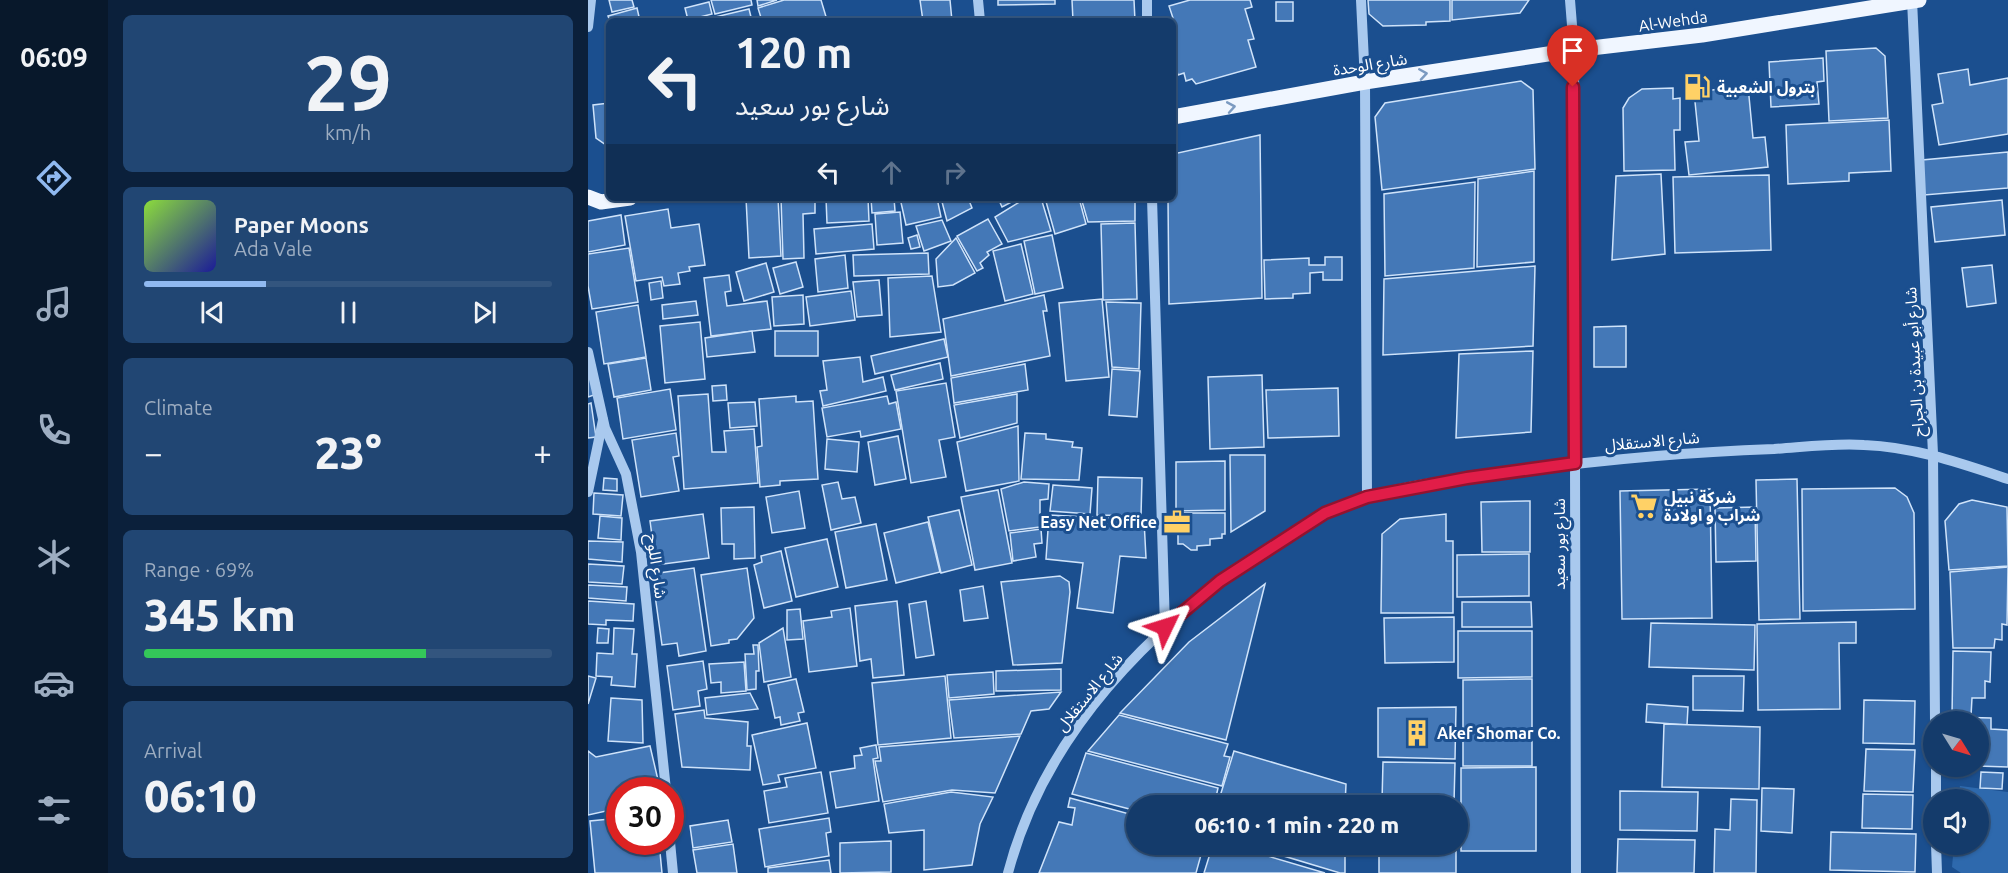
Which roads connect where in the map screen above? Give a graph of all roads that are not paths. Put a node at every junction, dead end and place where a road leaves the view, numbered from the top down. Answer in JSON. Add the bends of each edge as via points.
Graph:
{"nodes":[{"id":1,"x":591,"y":0,"type":"edge"},
{"id":2,"x":978,"y":0,"type":"edge"},
{"id":3,"x":1147,"y":0,"type":"edge"},
{"id":4,"x":1361,"y":0,"type":"edge"},
{"id":5,"x":1570,"y":0,"type":"edge"},
{"id":6,"x":1914,"y":0,"type":"edge"},
{"id":7,"x":980,"y":18,"type":"edge"},
{"id":8,"x":1147,"y":18,"type":"edge"},
{"id":9,"x":588,"y":27,"type":"edge"},
{"id":10,"x":1574,"y":50,"type":"junction"},
{"id":11,"x":1365,"y":82,"type":"junction"},
{"id":12,"x":1176,"y":116,"type":"edge"},
{"id":13,"x":588,"y":196,"type":"edge"},
{"id":14,"x":608,"y":201,"type":"edge"},
{"id":15,"x":1152,"y":201,"type":"edge"},
{"id":16,"x":588,"y":352,"type":"edge"},
{"id":17,"x":600,"y":398,"type":"junction"},
{"id":18,"x":588,"y":400,"type":"edge"},
{"id":19,"x":603,"y":419,"type":"junction"},
{"id":20,"x":1933,"y":454,"type":"junction"},
{"id":21,"x":1575,"y":463,"type":"junction"},
{"id":22,"x":2008,"y":479,"type":"edge"},
{"id":23,"x":588,"y":492,"type":"edge"},
{"id":24,"x":1367,"y":497,"type":"junction"},
{"id":25,"x":1165,"y":627,"type":"junction"},
{"id":26,"x":1935,"y":711,"type":"edge"},
{"id":27,"x":665,"y":777,"type":"edge"},
{"id":28,"x":671,"y":855,"type":"edge"},
{"id":29,"x":1936,"y":855,"type":"edge"},
{"id":30,"x":673,"y":873,"type":"edge"},
{"id":31,"x":1008,"y":873,"type":"edge"},
{"id":32,"x":1576,"y":873,"type":"edge"},
{"id":33,"x":1937,"y":873,"type":"edge"}],
"edges":[{"from":1,"to":9,"type":"street"},
{"from":2,"to":7,"type":"street"},
{"from":3,"to":8,"type":"street"},
{"from":4,"to":11,"type":"street"},
{"from":5,"to":10,"type":"street","name":"شارع بور سعيد"},
{"from":6,"to":10,"type":"main road","name":"Al-Wehda","via":[[1702,35]]},
{"from":6,"to":20,"type":"street","name":"شارع أبو عبيدة بن الجراح"},
{"from":11,"to":10,"type":"main road","name":"شارع الوحدة","one_way":true},
{"from":10,"to":21,"type":"street","name":"شارع بور سعيد"},
{"from":12,"to":11,"type":"main road","name":"شارع الوحدة","one_way":true},
{"from":11,"to":24,"type":"street"},
{"from":13,"to":14,"type":"main road"},
{"from":15,"to":25,"type":"street"},
{"from":16,"to":17,"type":"street","name":"شارع اللوح"},
{"from":17,"to":18,"type":"street"},
{"from":17,"to":19,"type":"street","name":"شارع اللوح"},
{"from":19,"to":23,"type":"street"},
{"from":19,"to":27,"type":"street","name":"شارع اللوح","via":[[626,474],[641,552]]},
{"from":20,"to":21,"type":"street","name":"شارع الاستقلال","via":[[1863,445],[1701,452]]},
{"from":20,"to":22,"type":"street","name":"شارع الاستقلال"},
{"from":20,"to":26,"type":"street","name":"شارع أبو عبيدة بن الجراح"},
{"from":21,"to":24,"type":"street","name":"شارع الاستقلال"},
{"from":21,"to":32,"type":"street","name":"شارع بور سعيد"},
{"from":24,"to":25,"type":"street","name":"شارع الاستقلال","via":[[1315,519],[1220,581]]},
{"from":25,"to":31,"type":"street","name":"شارع الاستقلال","via":[[1116,677],[1045,776]]},
{"from":28,"to":30,"type":"street"},
{"from":29,"to":33,"type":"street"}]}
